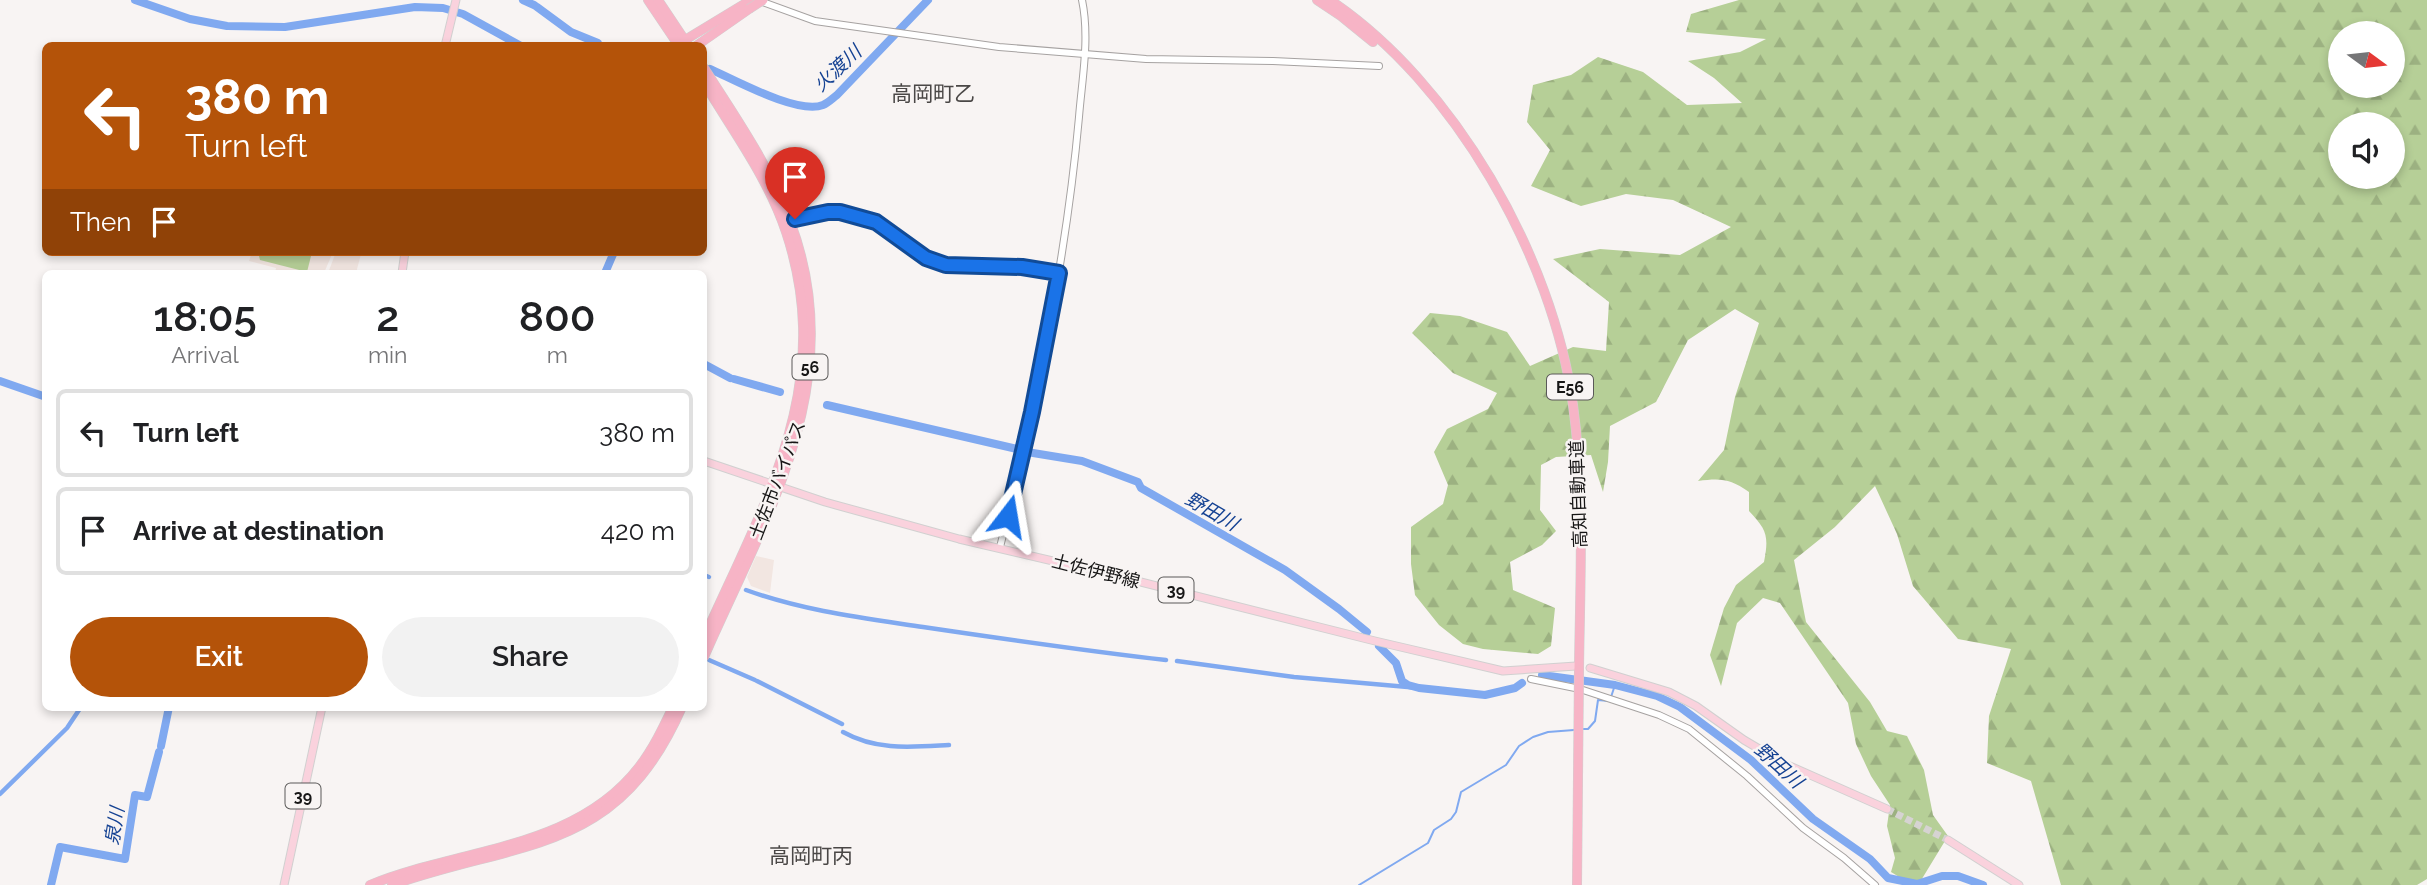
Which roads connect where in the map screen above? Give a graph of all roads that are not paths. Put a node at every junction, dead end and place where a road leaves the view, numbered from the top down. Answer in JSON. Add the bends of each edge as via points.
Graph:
{"nodes":[{"id":1,"x":648,"y":0,"type":"edge"},
{"id":2,"x":658,"y":0,"type":"edge"},
{"id":3,"x":760,"y":0,"type":"edge"},
{"id":4,"x":1083,"y":0,"type":"edge"},
{"id":5,"x":1317,"y":0,"type":"edge"},
{"id":6,"x":1330,"y":0,"type":"edge"},
{"id":7,"x":455,"y":3,"type":"edge"},
{"id":8,"x":748,"y":5,"type":"edge"},
{"id":9,"x":446,"y":42,"type":"edge"},
{"id":10,"x":682,"y":42,"type":"edge"},
{"id":11,"x":683,"y":42,"type":"edge"},
{"id":12,"x":687,"y":42,"type":"edge"},
{"id":13,"x":701,"y":42,"type":"edge"},
{"id":14,"x":1084,"y":56,"type":"junction"},
{"id":15,"x":1379,"y":66,"type":"dead end"},
{"id":16,"x":707,"y":81,"type":"edge"},
{"id":17,"x":1458,"y":129,"type":"junction"},
{"id":18,"x":786,"y":221,"type":"junction"},
{"id":19,"x":1059,"y":273,"type":"junction"},
{"id":20,"x":707,"y":462,"type":"edge"},
{"id":21,"x":775,"y":486,"type":"junction"},
{"id":22,"x":1000,"y":547,"type":"junction"},
{"id":23,"x":707,"y":632,"type":"edge"},
{"id":24,"x":707,"y":650,"type":"edge"},
{"id":25,"x":1577,"y":668,"type":"junction"},
{"id":26,"x":1590,"y":668,"type":"dead end"},
{"id":27,"x":1531,"y":679,"type":"dead end"},
{"id":28,"x":321,"y":711,"type":"edge"},
{"id":29,"x":671,"y":711,"type":"edge"},
{"id":30,"x":679,"y":711,"type":"edge"},
{"id":31,"x":1887,"y":808,"type":"tunnel mouth"},
{"id":32,"x":1948,"y":840,"type":"tunnel mouth"},
{"id":33,"x":284,"y":885,"type":"edge"},
{"id":34,"x":370,"y":885,"type":"edge"},
{"id":35,"x":392,"y":885,"type":"edge"},
{"id":36,"x":1577,"y":885,"type":"edge"},
{"id":37,"x":1875,"y":885,"type":"edge"},
{"id":38,"x":2019,"y":885,"type":"edge"}],
"edges":[{"from":1,"to":10,"type":"highway"},
{"from":2,"to":11,"type":"highway"},
{"from":3,"to":8,"type":"highway","bridge":true},
{"from":3,"to":14,"type":"street","via":[[815,21]]},
{"from":4,"to":14,"type":"street"},
{"from":5,"to":17,"type":"highway","name":"高知自動車道","number":"E56","via":[[1384,52]]},
{"from":6,"to":17,"type":"highway","name":"高知自動車道","number":"E56","via":[[1390,48]]},
{"from":7,"to":9,"type":"main road"},
{"from":8,"to":12,"type":"highway"},
{"from":8,"to":13,"type":"highway"},
{"from":14,"to":15,"type":"street"},
{"from":14,"to":19,"type":"street","via":[[1073,183]]},
{"from":16,"to":18,"type":"highway","name":"土佐市バイパス","number":"56"},
{"from":17,"to":25,"type":"highway","name":"高知自動車道","number":"E56","via":[[1512,217],[1532,260],[1569,378],[1580,494]]},
{"from":18,"to":19,"type":"street","via":[[840,212],[876,222],[926,258],[946,265]]},
{"from":18,"to":21,"type":"highway","name":"土佐市バイパス","number":"56","via":[[800,289],[803,355],[797,406]]},
{"from":19,"to":22,"type":"street"},
{"from":20,"to":21,"type":"main road","name":"土佐伊野線","number":"39"},
{"from":21,"to":22,"type":"main road","name":"土佐伊野線","number":"39"},
{"from":21,"to":23,"type":"highway","name":"土佐市バイパス","number":"56"},
{"from":21,"to":24,"type":"highway","name":"土佐市バイパス","number":"56"},
{"from":22,"to":25,"type":"main road","name":"土佐伊野線","number":"39","via":[[1493,669]]},
{"from":25,"to":36,"type":"highway","name":"高知自動車道","number":"E56","bridge":true},
{"from":26,"to":31,"type":"main road","via":[[1669,692],[1783,763]]},
{"from":27,"to":37,"type":"street","via":[[1580,689],[1689,729]]},
{"from":28,"to":33,"type":"main road","number":"39"},
{"from":29,"to":34,"type":"highway","via":[[639,768],[609,798],[581,817],[540,835]]},
{"from":30,"to":35,"type":"highway","via":[[646,771],[598,816],[540,843]]},
{"from":32,"to":38,"type":"main road"}]}
